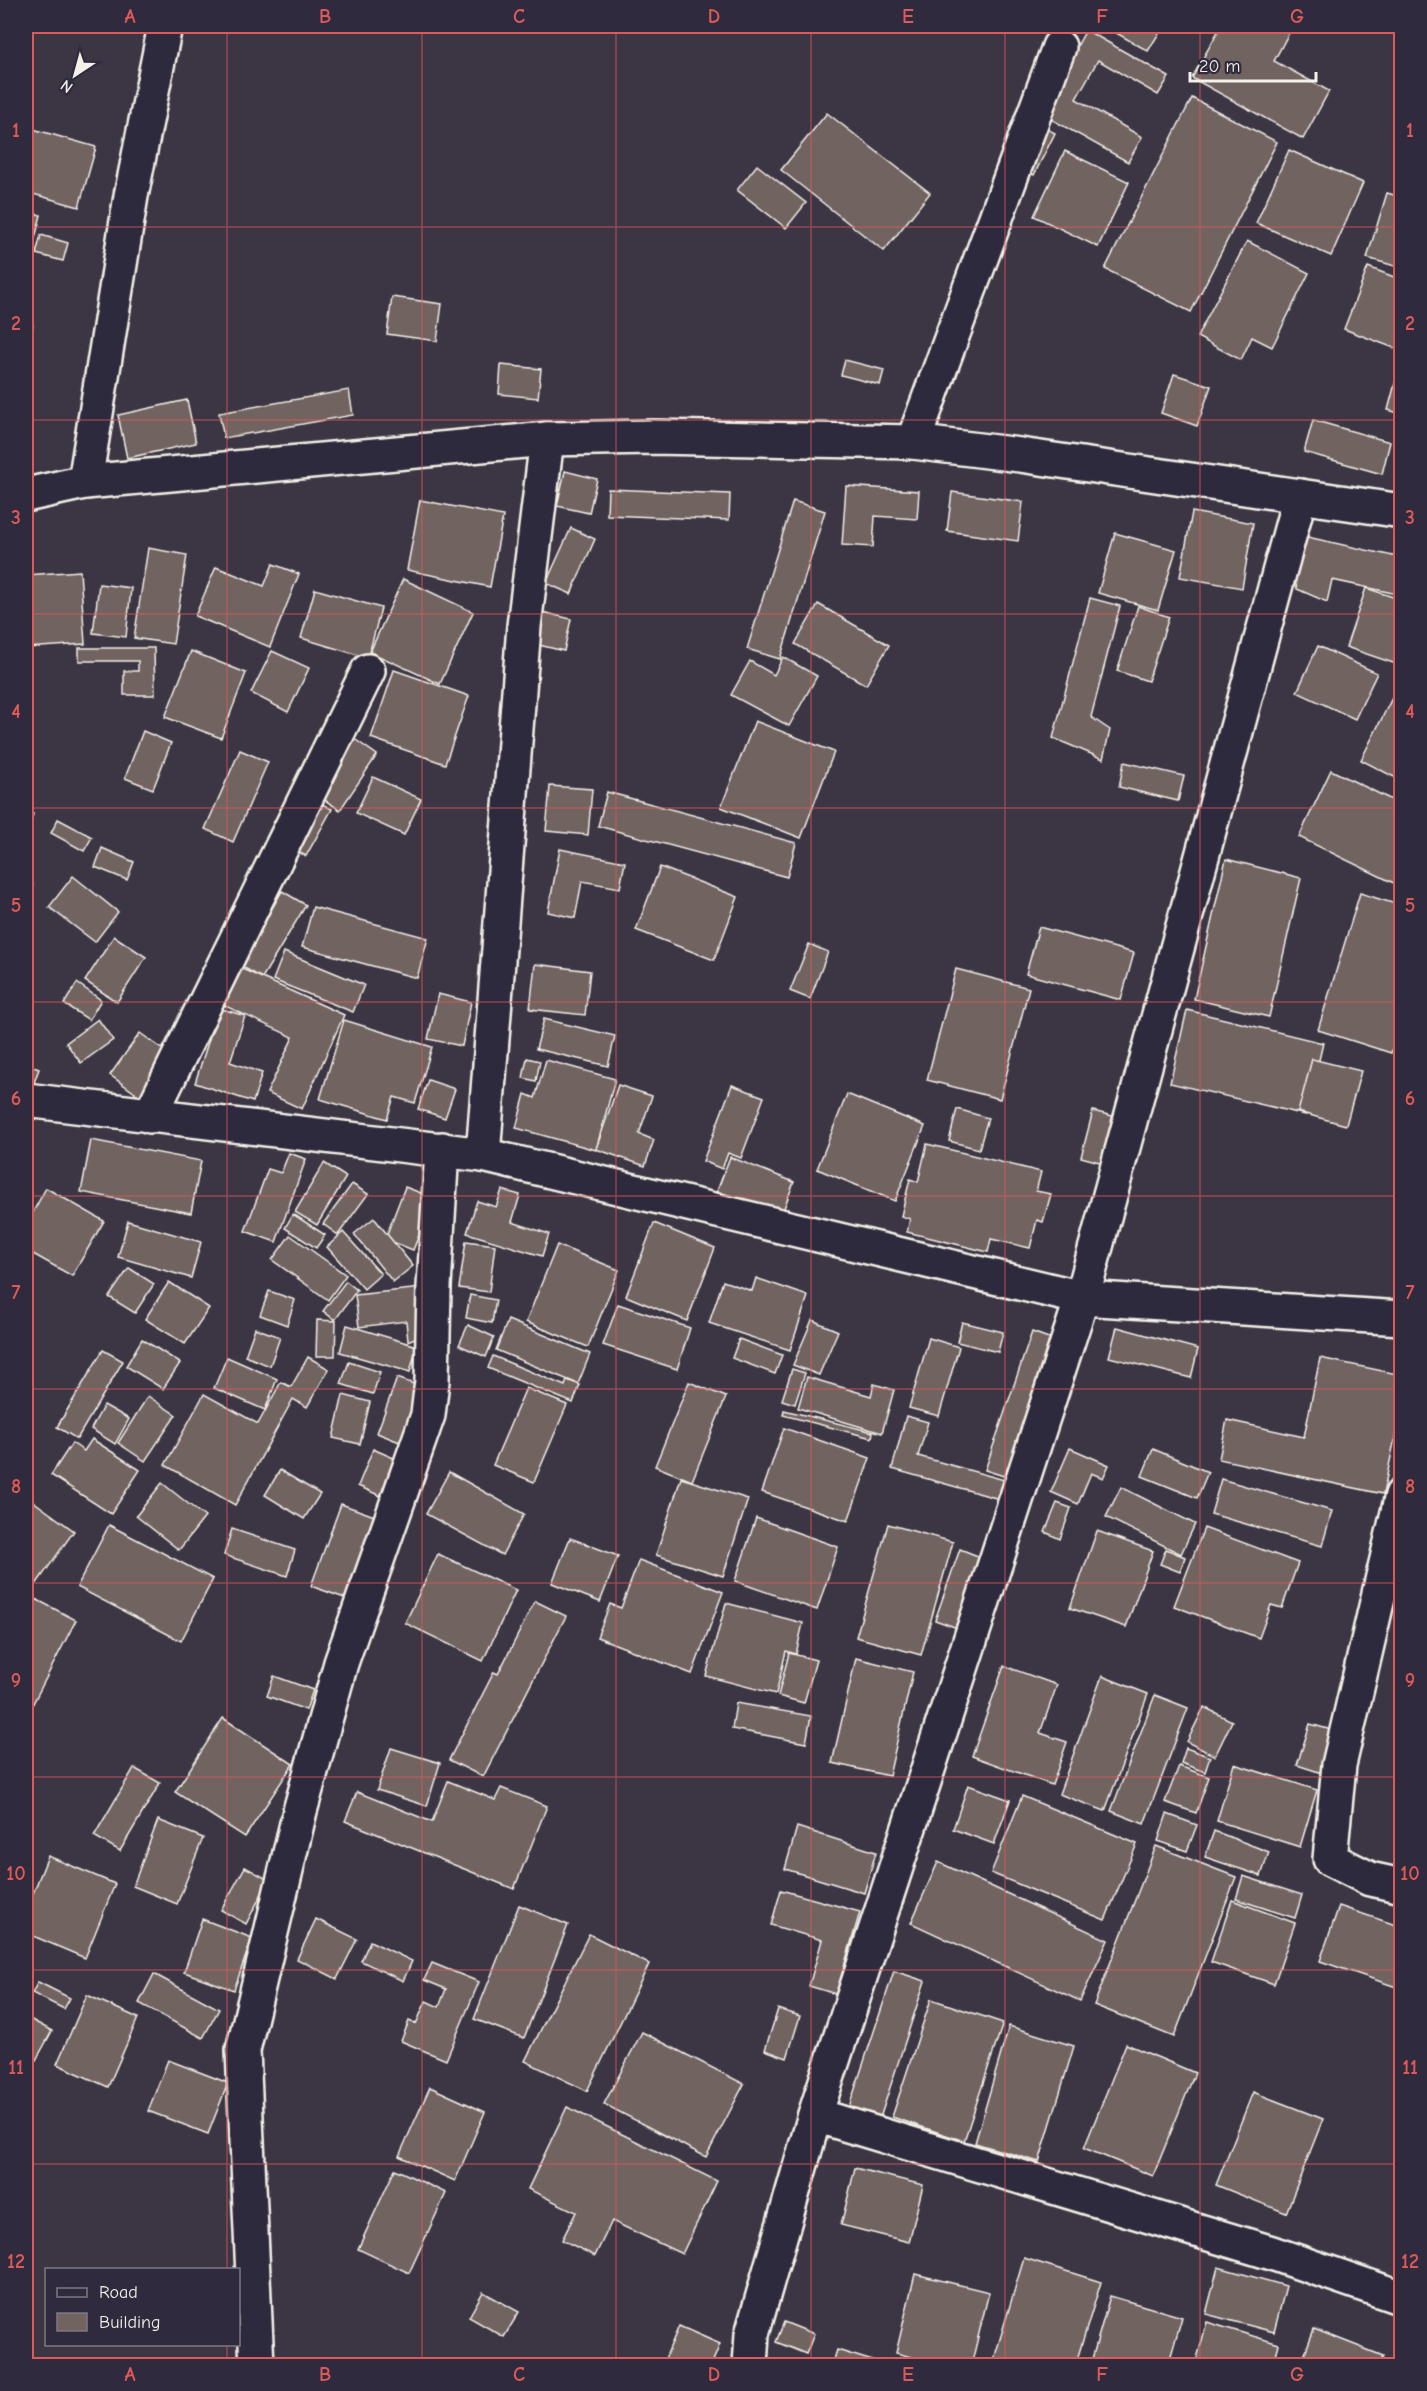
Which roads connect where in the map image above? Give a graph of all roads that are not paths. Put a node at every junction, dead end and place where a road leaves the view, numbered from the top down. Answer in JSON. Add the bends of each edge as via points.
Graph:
{"nodes":[{"id":1,"x":165,"y":26,"type":"edge"},
{"id":2,"x":1059,"y":47,"type":"dead end"},
{"id":3,"x":547,"y":439,"type":"junction"},
{"id":4,"x":913,"y":442,"type":"junction"},
{"id":5,"x":85,"y":482,"type":"junction"},
{"id":6,"x":26,"y":495,"type":"edge"},
{"id":7,"x":1300,"y":496,"type":"junction"},
{"id":8,"x":1401,"y":511,"type":"edge"},
{"id":9,"x":368,"y":671,"type":"dead end"},
{"id":10,"x":26,"y":1100,"type":"edge"},
{"id":11,"x":150,"y":1116,"type":"junction"},
{"id":12,"x":442,"y":1149,"type":"junction"},
{"id":13,"x":483,"y":1155,"type":"junction"},
{"id":14,"x":1082,"y":1298,"type":"junction"},
{"id":15,"x":1401,"y":1318,"type":"edge"},
{"id":16,"x":1401,"y":1495,"type":"edge"},
{"id":17,"x":1401,"y":1886,"type":"edge"},
{"id":18,"x":815,"y":2115,"type":"junction"},
{"id":19,"x":1401,"y":2298,"type":"edge"},
{"id":20,"x":257,"y":2366,"type":"edge"},
{"id":21,"x":750,"y":2366,"type":"edge"}],
"edges":[{"from":1,"to":5,"type":"street","via":[[131,196]]},
{"from":2,"to":4,"type":"street"},
{"from":3,"to":4,"type":"street"},
{"from":3,"to":5,"type":"street"},
{"from":3,"to":13,"type":"street","via":[[524,626]]},
{"from":4,"to":7,"type":"street"},
{"from":5,"to":6,"type":"street"},
{"from":7,"to":8,"type":"street"},
{"from":7,"to":14,"type":"street"},
{"from":9,"to":11,"type":"street"},
{"from":10,"to":11,"type":"street"},
{"from":11,"to":12,"type":"street"},
{"from":12,"to":13,"type":"street"},
{"from":12,"to":20,"type":"street","via":[[428,1415],[341,1663],[300,1811],[243,2050]]},
{"from":13,"to":14,"type":"street"},
{"from":14,"to":15,"type":"street"},
{"from":14,"to":18,"type":"street"},
{"from":16,"to":17,"type":"street","via":[[1339,1766],[1330,1859],[1370,1879]]},
{"from":18,"to":19,"type":"street","via":[[1272,2253]]},
{"from":18,"to":21,"type":"street","via":[[752,2334]]}]}
